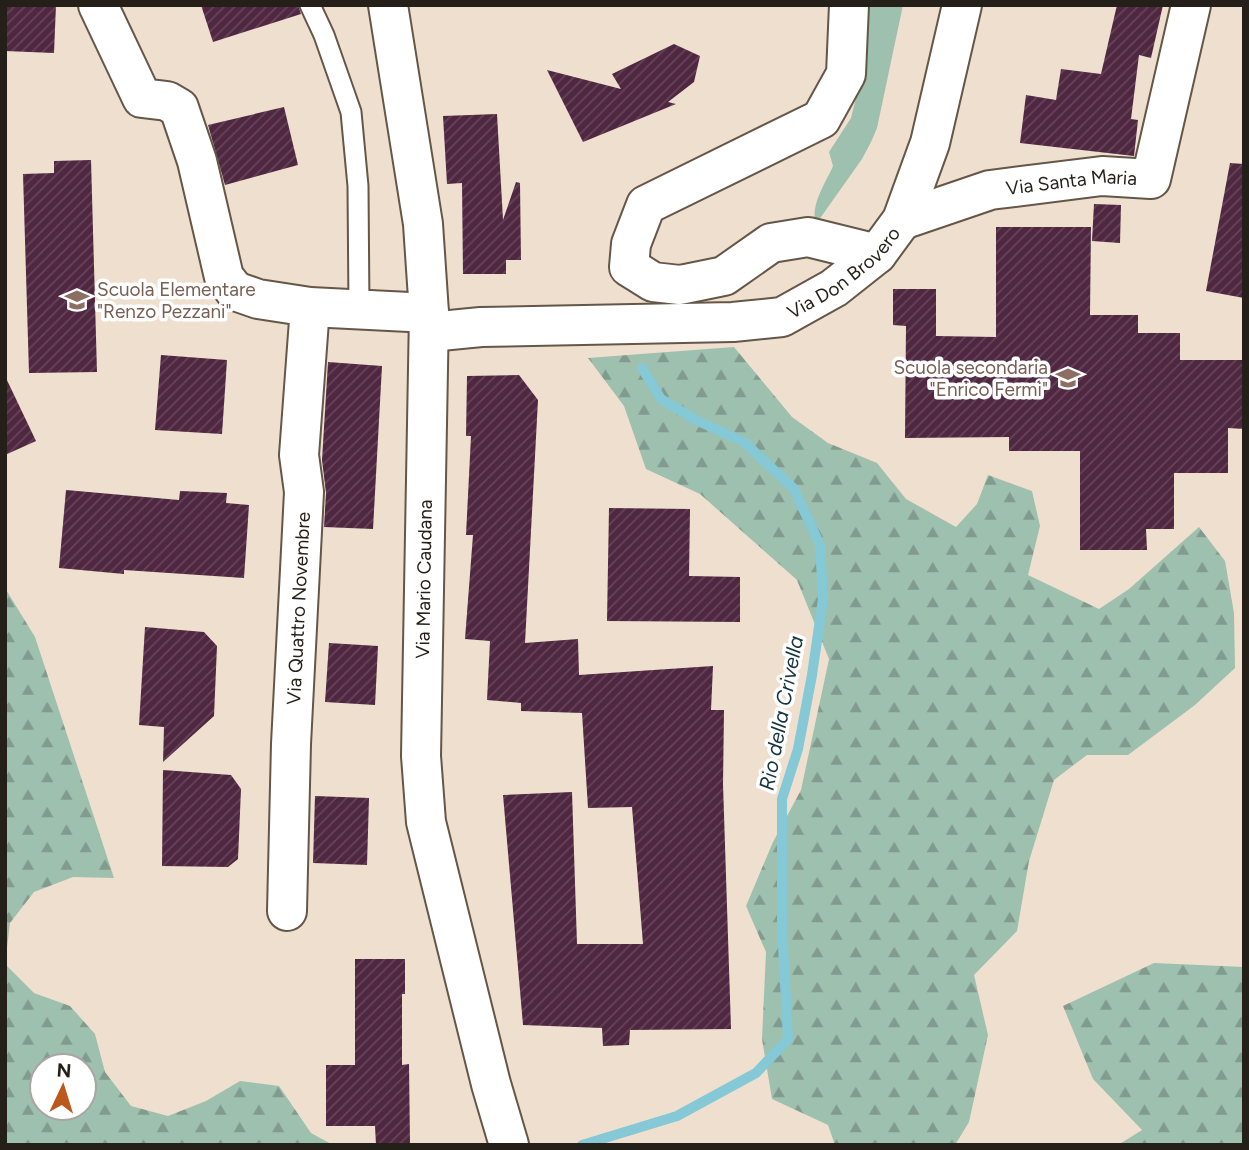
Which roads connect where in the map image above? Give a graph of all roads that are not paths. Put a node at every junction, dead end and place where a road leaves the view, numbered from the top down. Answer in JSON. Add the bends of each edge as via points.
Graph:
{"nodes":[{"id":1,"x":97,"y":5,"type":"edge"},
{"id":2,"x":310,"y":5,"type":"edge"},
{"id":3,"x":388,"y":5,"type":"edge"},
{"id":4,"x":849,"y":5,"type":"edge"},
{"id":5,"x":962,"y":5,"type":"edge"},
{"id":6,"x":1191,"y":5,"type":"edge"},
{"id":7,"x":902,"y":220,"type":"junction"},
{"id":8,"x":877,"y":254,"type":"junction"},
{"id":9,"x":310,"y":307,"type":"junction"},
{"id":10,"x":359,"y":308,"type":"junction"},
{"id":11,"x":429,"y":322,"type":"junction"},
{"id":12,"x":287,"y":911,"type":"dead end"},
{"id":13,"x":509,"y":1145,"type":"edge"}],
"edges":[{"from":1,"to":9,"type":"street","via":[[142,98],[167,101],[179,108],[197,161],[223,277],[235,291],[258,299]]},
{"from":2,"to":10,"type":"lane","via":[[351,112],[358,186]]},
{"from":3,"to":11,"type":"street","name":"Via Mario Caudana","via":[[423,225]]},
{"from":4,"to":8,"type":"street","via":[[846,74],[821,119],[646,205],[631,244],[629,267],[653,282],[680,285],[724,275],[771,243],[808,237]]},
{"from":5,"to":7,"type":"street","name":"Via Don Brovero","via":[[930,143]]},
{"from":6,"to":7,"type":"street","name":"Via Santa Maria","via":[[1151,179],[1102,176],[990,190]]},
{"from":7,"to":8,"type":"street","name":"Via Don Brovero"},
{"from":8,"to":11,"type":"street","name":"Via Don Brovero","via":[[834,288],[782,317],[481,327]]},
{"from":9,"to":10,"type":"street"},
{"from":9,"to":12,"type":"street","name":"Via Quattro Novembre","via":[[299,455],[304,492]]},
{"from":10,"to":11,"type":"street"},
{"from":11,"to":13,"type":"street","name":"Via Mario Caudana","via":[[421,742],[426,822]]}]}
